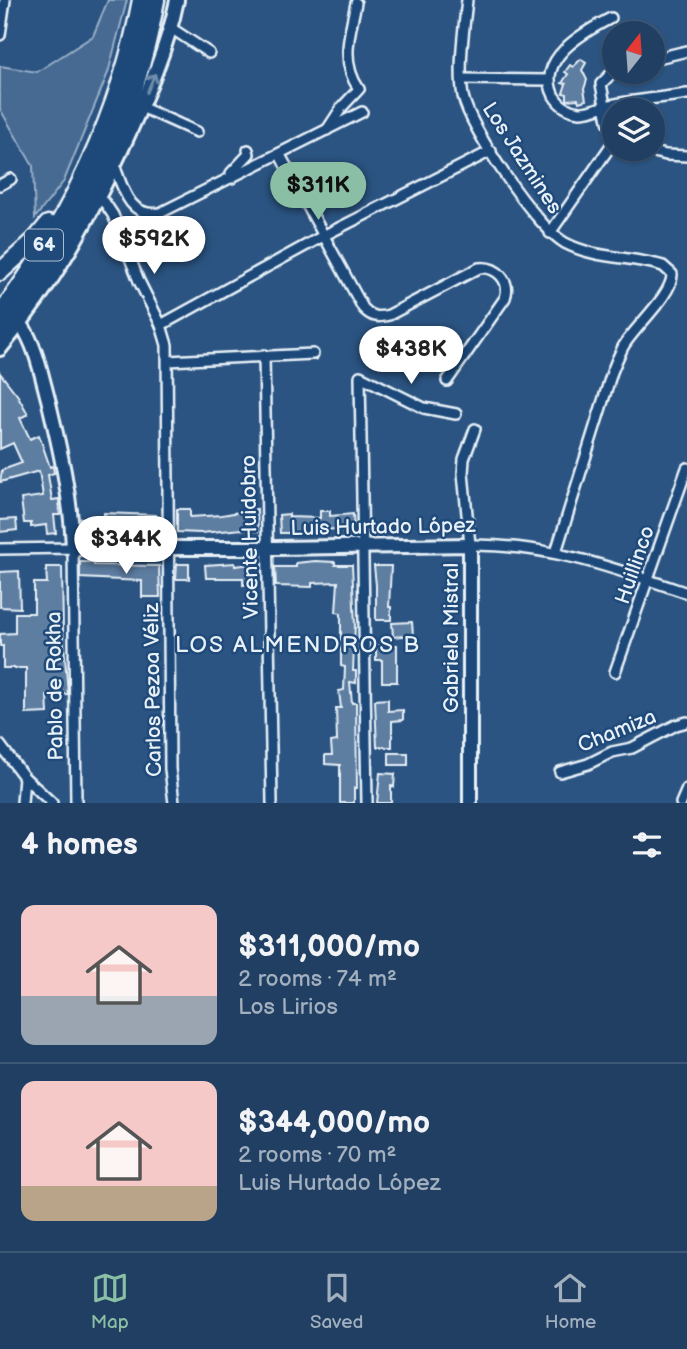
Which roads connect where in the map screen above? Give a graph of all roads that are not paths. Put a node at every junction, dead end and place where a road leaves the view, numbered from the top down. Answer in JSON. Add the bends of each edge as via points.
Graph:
{"nodes":[{"id":1,"x":5,"y":0,"type":"edge"},
{"id":2,"x":156,"y":0,"type":"edge"},
{"id":3,"x":177,"y":0,"type":"edge"},
{"id":4,"x":467,"y":0,"type":"edge"},
{"id":5,"x":140,"y":4,"type":"edge"},
{"id":6,"x":356,"y":4,"type":"dead end"},
{"id":7,"x":611,"y":18,"type":"dead end"},
{"id":8,"x":171,"y":28,"type":"junction"},
{"id":9,"x":1,"y":33,"type":"edge"},
{"id":10,"x":687,"y":51,"type":"edge"},
{"id":11,"x":209,"y":53,"type":"dead end"},
{"id":12,"x":665,"y":56,"type":"edge"},
{"id":13,"x":462,"y":79,"type":"junction"},
{"id":14,"x":550,"y":80,"type":"junction"},
{"id":15,"x":687,"y":94,"type":"edge"},
{"id":16,"x":660,"y":98,"type":"edge"},
{"id":17,"x":141,"y":107,"type":"junction"},
{"id":18,"x":602,"y":107,"type":"edge"},
{"id":19,"x":362,"y":112,"type":"dead end"},
{"id":20,"x":327,"y":130,"type":"junction"},
{"id":21,"x":197,"y":132,"type":"dead end"},
{"id":22,"x":248,"y":150,"type":"dead end"},
{"id":23,"x":491,"y":151,"type":"junction"},
{"id":24,"x":280,"y":155,"type":"junction"},
{"id":25,"x":665,"y":155,"type":"edge"},
{"id":26,"x":687,"y":156,"type":"edge"},
{"id":27,"x":602,"y":158,"type":"edge"},
{"id":28,"x":114,"y":164,"type":"junction"},
{"id":29,"x":84,"y":173,"type":"junction"},
{"id":30,"x":232,"y":178,"type":"junction"},
{"id":31,"x":11,"y":179,"type":"dead end"},
{"id":32,"x":0,"y":185,"type":"edge"},
{"id":33,"x":98,"y":199,"type":"junction"},
{"id":34,"x":550,"y":233,"type":"junction"},
{"id":35,"x":325,"y":235,"type":"junction"},
{"id":36,"x":0,"y":272,"type":"edge"},
{"id":37,"x":0,"y":314,"type":"edge"},
{"id":38,"x":21,"y":324,"type":"junction"},
{"id":39,"x":162,"y":325,"type":"junction"},
{"id":40,"x":0,"y":334,"type":"edge"},
{"id":41,"x":0,"y":349,"type":"edge"},
{"id":42,"x":313,"y":354,"type":"dead end"},
{"id":43,"x":264,"y":355,"type":"junction"},
{"id":44,"x":168,"y":361,"type":"junction"},
{"id":45,"x":447,"y":381,"type":"dead end"},
{"id":46,"x":456,"y":414,"type":"dead end"},
{"id":47,"x":475,"y":429,"type":"dead end"},
{"id":48,"x":687,"y":468,"type":"edge"},
{"id":49,"x":470,"y":545,"type":"junction"},
{"id":50,"x":364,"y":546,"type":"junction"},
{"id":51,"x":73,"y":548,"type":"junction"},
{"id":52,"x":169,"y":548,"type":"junction"},
{"id":53,"x":269,"y":548,"type":"junction"},
{"id":54,"x":0,"y":549,"type":"edge"},
{"id":55,"x":556,"y":552,"type":"junction"},
{"id":56,"x":649,"y":580,"type":"junction"},
{"id":57,"x":687,"y":593,"type":"edge"},
{"id":58,"x":615,"y":672,"type":"dead end"},
{"id":59,"x":687,"y":722,"type":"edge"},
{"id":60,"x":0,"y":746,"type":"edge"},
{"id":61,"x":560,"y":772,"type":"dead end"},
{"id":62,"x":24,"y":777,"type":"junction"},
{"id":63,"x":687,"y":789,"type":"edge"},
{"id":64,"x":22,"y":803,"type":"edge"},
{"id":65,"x":52,"y":803,"type":"edge"},
{"id":66,"x":76,"y":803,"type":"edge"},
{"id":67,"x":174,"y":803,"type":"edge"},
{"id":68,"x":272,"y":803,"type":"edge"},
{"id":69,"x":366,"y":803,"type":"edge"},
{"id":70,"x":470,"y":803,"type":"edge"},
{"id":71,"x":681,"y":803,"type":"edge"}],
"edges":[{"from":1,"to":9,"type":"street"},
{"from":2,"to":40,"type":"highway","number":"64","via":[[126,117],[97,182],[41,279]]},
{"from":3,"to":8,"type":"street"},
{"from":4,"to":13,"type":"street","name":"Los Jazmines"},
{"from":5,"to":29,"type":"highway","number":"64","via":[[112,107]]},
{"from":6,"to":20,"type":"street","via":[[346,54],[359,89]]},
{"from":7,"to":14,"type":"street","via":[[561,53],[550,70]]},
{"from":8,"to":11,"type":"street"},
{"from":17,"to":8,"type":"street","one_way":true},
{"from":10,"to":12,"type":"street"},
{"from":13,"to":14,"type":"street"},
{"from":13,"to":23,"type":"street","name":"Los Jazmines","via":[[469,112]]},
{"from":14,"to":18,"type":"street","via":[[562,107],[582,112]]},
{"from":15,"to":16,"type":"street"},
{"from":17,"to":21,"type":"street"},
{"from":17,"to":28,"type":"street"},
{"from":19,"to":20,"type":"street"},
{"from":20,"to":24,"type":"street"},
{"from":22,"to":30,"type":"street"},
{"from":23,"to":34,"type":"street","name":"Los Jazmines"},
{"from":23,"to":35,"type":"street"},
{"from":24,"to":30,"type":"street"},
{"from":24,"to":35,"type":"street"},
{"from":25,"to":26,"type":"street"},
{"from":27,"to":34,"type":"street"},
{"from":28,"to":30,"type":"street","via":[[130,204],[152,215]]},
{"from":28,"to":33,"type":"street"},
{"from":29,"to":36,"type":"highway","via":[[36,240]]},
{"from":29,"to":37,"type":"highway","number":"64"},
{"from":31,"to":32,"type":"street"},
{"from":33,"to":38,"type":"street","via":[[68,255]]},
{"from":33,"to":39,"type":"street","name":"Carlos Pezoa Véliz","via":[[113,215]]},
{"from":34,"to":55,"type":"street","name":"Los Jazmines","via":[[584,251],[663,266],[673,279],[640,321],[612,372]]},
{"from":35,"to":39,"type":"street"},
{"from":35,"to":45,"type":"street","via":[[363,308],[372,316],[389,314],[479,268],[498,273],[507,289],[505,298]]},
{"from":38,"to":41,"type":"street"},
{"from":38,"to":51,"type":"street","name":"Pablo de Rokha","via":[[29,335],[53,419],[69,489]]},
{"from":39,"to":44,"type":"street","name":"Carlos Pezoa Véliz"},
{"from":42,"to":43,"type":"street"},
{"from":43,"to":44,"type":"street"},
{"from":43,"to":53,"type":"street","name":"Vicente Huidobro"},
{"from":44,"to":52,"type":"street","name":"Carlos Pezoa Véliz"},
{"from":46,"to":50,"type":"street","via":[[424,408],[360,376]]},
{"from":47,"to":49,"type":"street","name":"Gabriela Mistral","via":[[463,472]]},
{"from":48,"to":56,"type":"street","name":"Huillinco"},
{"from":49,"to":50,"type":"street","name":"Luis Hurtado López"},
{"from":49,"to":55,"type":"street","name":"Luis Hurtado López"},
{"from":49,"to":70,"type":"street","name":"Gabriela Mistral"},
{"from":50,"to":53,"type":"street","name":"Luis Hurtado López"},
{"from":50,"to":69,"type":"street"},
{"from":51,"to":52,"type":"street","name":"Luis Hurtado López"},
{"from":51,"to":54,"type":"street"},
{"from":51,"to":66,"type":"street","name":"Pablo de Rokha"},
{"from":52,"to":53,"type":"street","name":"Luis Hurtado López"},
{"from":52,"to":67,"type":"street","name":"Carlos Pezoa Véliz"},
{"from":53,"to":68,"type":"street","name":"Vicente Huidobro"},
{"from":55,"to":56,"type":"street","name":"Luis Hurtado López"},
{"from":56,"to":57,"type":"street","name":"Luis Hurtado López"},
{"from":56,"to":58,"type":"street","name":"Huillinco"},
{"from":59,"to":61,"type":"street","name":"Chamiza","via":[[632,748]]},
{"from":60,"to":62,"type":"street"},
{"from":62,"to":64,"type":"street"},
{"from":62,"to":65,"type":"street"},
{"from":63,"to":71,"type":"street"}]}
